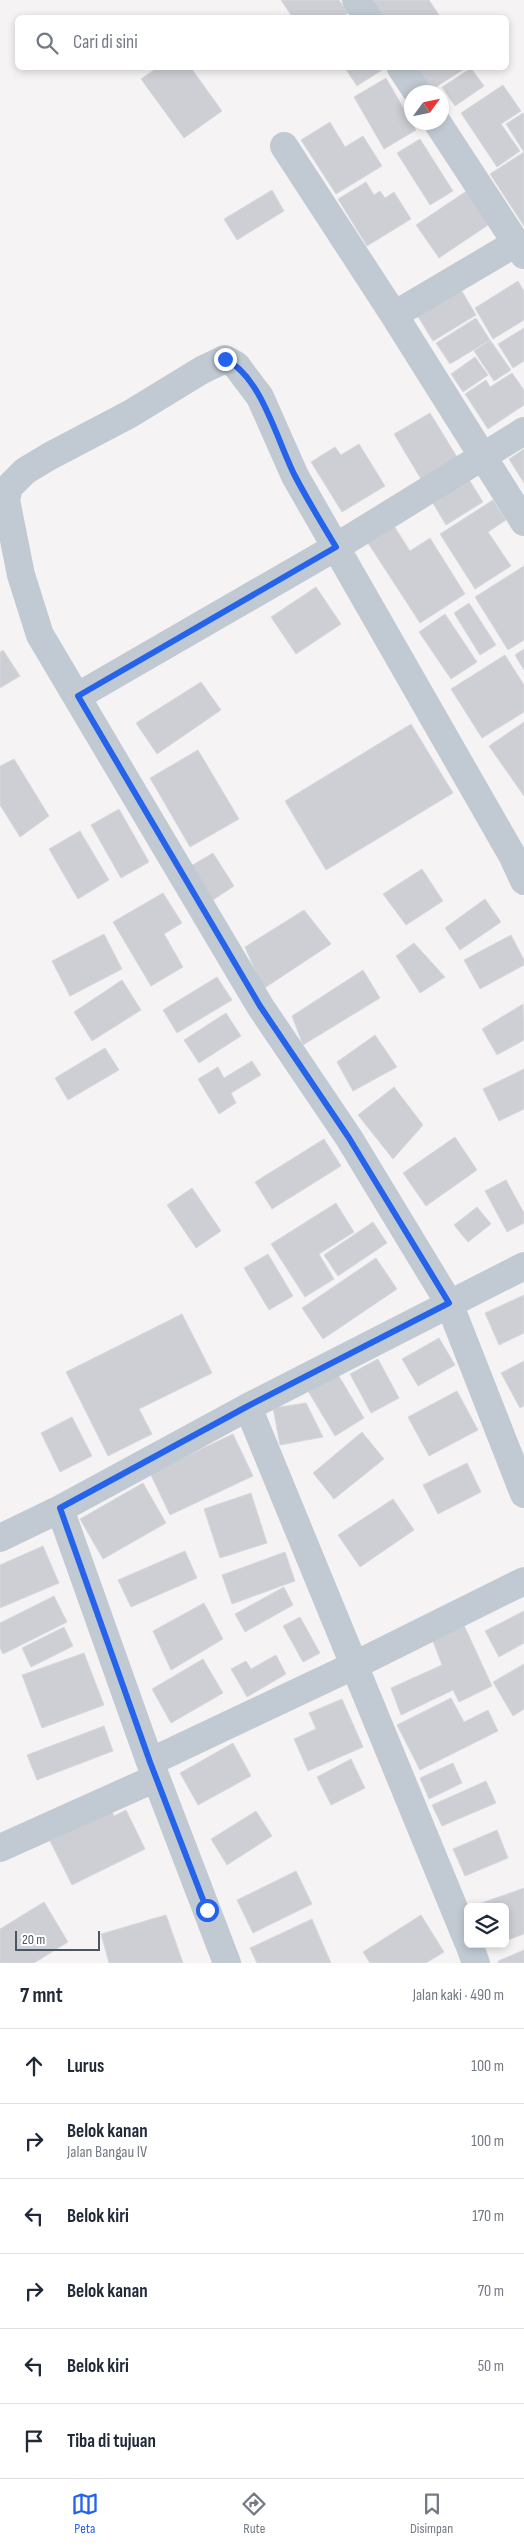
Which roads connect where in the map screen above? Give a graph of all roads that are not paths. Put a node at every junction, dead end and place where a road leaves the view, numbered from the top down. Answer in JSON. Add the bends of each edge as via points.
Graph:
{"nodes":[{"id":1,"x":356,"y":0,"type":"edge"},
{"id":2,"x":366,"y":15,"type":"edge"},
{"id":3,"x":402,"y":70,"type":"edge"},
{"id":4,"x":412,"y":85,"type":"edge"},
{"id":5,"x":442,"y":130,"type":"edge"},
{"id":6,"x":284,"y":146,"type":"dead end"},
{"id":7,"x":520,"y":249,"type":"edge"},
{"id":8,"x":394,"y":315,"type":"junction"},
{"id":9,"x":524,"y":430,"type":"edge"},
{"id":10,"x":482,"y":457,"type":"junction"},
{"id":11,"x":524,"y":522,"type":"edge"},
{"id":12,"x":336,"y":547,"type":"junction"},
{"id":13,"x":78,"y":696,"type":"junction"},
{"id":14,"x":524,"y":881,"type":"edge"},
{"id":15,"x":524,"y":1266,"type":"edge"},
{"id":16,"x":449,"y":1303,"type":"junction"},
{"id":17,"x":248,"y":1406,"type":"junction"},
{"id":18,"x":524,"y":1494,"type":"edge"},
{"id":19,"x":60,"y":1508,"type":"junction"},
{"id":20,"x":0,"y":1538,"type":"edge"},
{"id":21,"x":524,"y":1581,"type":"edge"},
{"id":22,"x":355,"y":1665,"type":"junction"},
{"id":23,"x":153,"y":1770,"type":"junction"},
{"id":24,"x":0,"y":1848,"type":"edge"},
{"id":25,"x":464,"y":1933,"type":"edge"},
{"id":26,"x":470,"y":1948,"type":"edge"},
{"id":27,"x":227,"y":1963,"type":"edge"},
{"id":28,"x":476,"y":1963,"type":"edge"}],
"edges":[{"from":1,"to":2,"type":"street"},
{"from":3,"to":4,"type":"street"},
{"from":5,"to":7,"type":"street"},
{"from":6,"to":8,"type":"street"},
{"from":7,"to":8,"type":"street"},
{"from":8,"to":10,"type":"street"},
{"from":9,"to":10,"type":"street"},
{"from":10,"to":11,"type":"street"},
{"from":10,"to":12,"type":"street"},
{"from":12,"to":13,"type":"street"},
{"from":12,"to":13,"type":"street","via":[[295,476],[260,397],[236,365],[225,359],[50,456],[26,471],[9,487],[6,500],[21,576],[40,635]]},
{"from":12,"to":14,"type":"street","via":[[508,846]]},
{"from":13,"to":16,"type":"street","via":[[260,1006],[349,1138]]},
{"from":15,"to":16,"type":"street"},
{"from":16,"to":17,"type":"street"},
{"from":16,"to":18,"type":"street"},
{"from":17,"to":19,"type":"street"},
{"from":17,"to":22,"type":"street"},
{"from":19,"to":20,"type":"street"},
{"from":19,"to":23,"type":"street"},
{"from":21,"to":22,"type":"street"},
{"from":22,"to":23,"type":"street"},
{"from":22,"to":25,"type":"street"},
{"from":23,"to":24,"type":"street"},
{"from":23,"to":27,"type":"street"},
{"from":26,"to":28,"type":"street"}]}
